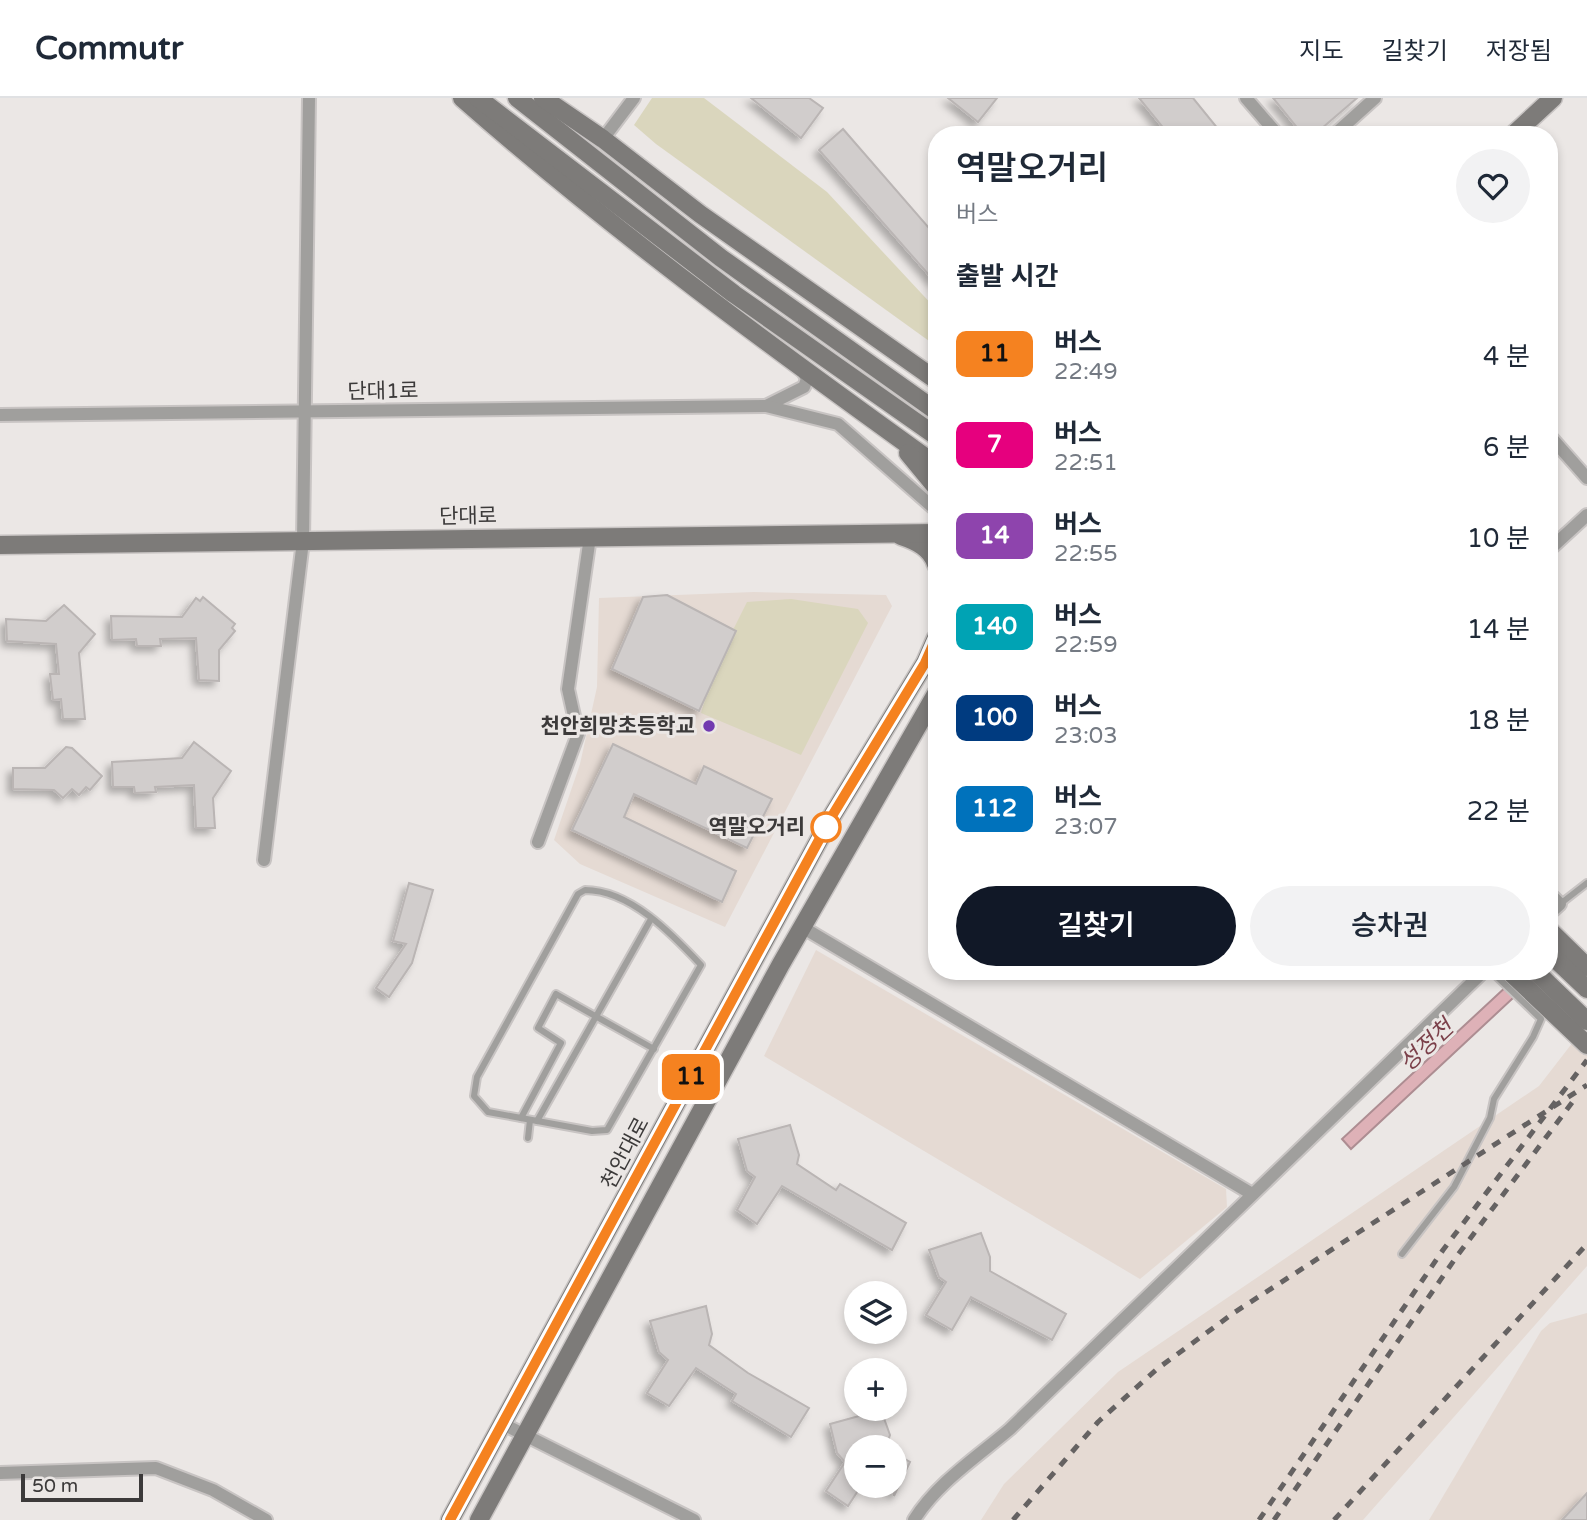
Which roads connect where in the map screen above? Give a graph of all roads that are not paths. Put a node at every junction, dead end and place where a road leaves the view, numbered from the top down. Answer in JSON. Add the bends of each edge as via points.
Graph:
{"nodes":[{"id":1,"x":309,"y":98,"type":"edge"},
{"id":2,"x":462,"y":98,"type":"edge"},
{"id":3,"x":478,"y":98,"type":"edge"},
{"id":4,"x":517,"y":98,"type":"edge"},
{"id":5,"x":543,"y":98,"type":"edge"},
{"id":6,"x":634,"y":98,"type":"edge"},
{"id":7,"x":1246,"y":98,"type":"edge"},
{"id":8,"x":1375,"y":98,"type":"edge"},
{"id":9,"x":1553,"y":98,"type":"edge"},
{"id":10,"x":1270,"y":126,"type":"edge"},
{"id":11,"x":1344,"y":126,"type":"edge"},
{"id":12,"x":1523,"y":126,"type":"edge"},
{"id":13,"x":603,"y":139,"type":"junction"},
{"id":14,"x":801,"y":367,"type":"junction"},
{"id":15,"x":928,"y":374,"type":"edge"},
{"id":16,"x":832,"y":390,"type":"junction"},
{"id":17,"x":928,"y":405,"type":"edge"},
{"id":18,"x":766,"y":406,"type":"junction"},
{"id":19,"x":303,"y":412,"type":"junction"},
{"id":20,"x":0,"y":415,"type":"edge"},
{"id":21,"x":928,"y":430,"type":"edge"},
{"id":22,"x":1558,"y":445,"type":"edge"},
{"id":23,"x":928,"y":458,"type":"edge"},
{"id":24,"x":928,"y":477,"type":"edge"},
{"id":25,"x":1587,"y":478,"type":"edge"},
{"id":26,"x":928,"y":503,"type":"edge"},
{"id":27,"x":1587,"y":515,"type":"edge"},
{"id":28,"x":894,"y":533,"type":"junction"},
{"id":29,"x":928,"y":533,"type":"edge"},
{"id":30,"x":590,"y":537,"type":"junction"},
{"id":31,"x":303,"y":541,"type":"junction"},
{"id":32,"x":1558,"y":542,"type":"edge"},
{"id":33,"x":0,"y":545,"type":"edge"},
{"id":34,"x":928,"y":551,"type":"edge"},
{"id":35,"x":928,"y":660,"type":"edge"},
{"id":36,"x":928,"y":708,"type":"edge"},
{"id":37,"x":538,"y":842,"type":"dead end"},
{"id":38,"x":264,"y":860,"type":"dead end"},
{"id":39,"x":1587,"y":883,"type":"edge"},
{"id":40,"x":1560,"y":904,"type":"edge"},
{"id":41,"x":651,"y":919,"type":"junction"},
{"id":42,"x":802,"y":927,"type":"junction"},
{"id":43,"x":1558,"y":939,"type":"edge"},
{"id":44,"x":1558,"y":962,"type":"edge"},
{"id":45,"x":1587,"y":967,"type":"edge"},
{"id":46,"x":1475,"y":980,"type":"edge"},
{"id":47,"x":1508,"y":980,"type":"edge"},
{"id":48,"x":1510,"y":980,"type":"edge"},
{"id":49,"x":1544,"y":980,"type":"edge"},
{"id":50,"x":1587,"y":989,"type":"edge"},
{"id":51,"x":596,"y":1016,"type":"junction"},
{"id":52,"x":1587,"y":1021,"type":"edge"},
{"id":53,"x":1587,"y":1045,"type":"edge"},
{"id":54,"x":654,"y":1049,"type":"junction"},
{"id":55,"x":521,"y":1118,"type":"junction"},
{"id":56,"x":534,"y":1121,"type":"junction"},
{"id":57,"x":528,"y":1138,"type":"dead end"},
{"id":58,"x":1252,"y":1194,"type":"junction"},
{"id":59,"x":1402,"y":1254,"type":"dead end"},
{"id":60,"x":503,"y":1424,"type":"junction"},
{"id":61,"x":526,"y":1435,"type":"junction"},
{"id":62,"x":0,"y":1473,"type":"edge"},
{"id":63,"x":266,"y":1520,"type":"edge"},
{"id":64,"x":450,"y":1520,"type":"edge"},
{"id":65,"x":479,"y":1520,"type":"edge"},
{"id":66,"x":694,"y":1520,"type":"edge"},
{"id":67,"x":914,"y":1520,"type":"edge"}],
"edges":[{"from":1,"to":19,"type":"street"},
{"from":2,"to":14,"type":"main road","via":[[684,282]]},
{"from":3,"to":21,"type":"main road","via":[[734,294]]},
{"from":4,"to":17,"type":"main road","via":[[721,258]]},
{"from":5,"to":13,"type":"main road"},
{"from":6,"to":13,"type":"street"},
{"from":7,"to":10,"type":"street"},
{"from":8,"to":11,"type":"street"},
{"from":9,"to":12,"type":"main road"},
{"from":13,"to":15,"type":"main road","via":[[700,214]]},
{"from":14,"to":16,"type":"main road"},
{"from":14,"to":18,"type":"street","via":[[807,379],[804,387]]},
{"from":16,"to":23,"type":"main road"},
{"from":16,"to":24,"type":"main road","via":[[908,453]]},
{"from":18,"to":19,"type":"street","name":"단대1로"},
{"from":18,"to":26,"type":"street","via":[[838,424]]},
{"from":19,"to":20,"type":"street","name":"단대1로"},
{"from":19,"to":31,"type":"street"},
{"from":22,"to":25,"type":"street"},
{"from":27,"to":32,"type":"street"},
{"from":28,"to":29,"type":"main road","name":"단대로"},
{"from":28,"to":30,"type":"main road","name":"단대로"},
{"from":28,"to":34,"type":"main road","via":[[916,540]]},
{"from":30,"to":31,"type":"main road","name":"단대로"},
{"from":30,"to":37,"type":"street","via":[[568,689],[578,734]]},
{"from":31,"to":33,"type":"main road","name":"단대로"},
{"from":31,"to":38,"type":"street"},
{"from":35,"to":60,"type":"main road","name":"천안대로","via":[[832,816]]},
{"from":36,"to":42,"type":"main road"},
{"from":39,"to":40,"type":"lane"},
{"from":41,"to":51,"type":"lane"},
{"from":41,"to":54,"type":"lane","via":[[701,965]]},
{"from":41,"to":55,"type":"lane","via":[[611,894],[584,890],[579,894],[477,1077],[474,1096],[480,1106],[488,1112]]},
{"from":42,"to":58,"type":"street"},
{"from":42,"to":61,"type":"main road"},
{"from":43,"to":45,"type":"main road"},
{"from":44,"to":50,"type":"main road"},
{"from":46,"to":58,"type":"street"},
{"from":47,"to":59,"type":"lane","via":[[1519,999],[1541,1019],[1494,1099],[1490,1118],[1454,1187]]},
{"from":48,"to":53,"type":"main road"},
{"from":49,"to":52,"type":"main road"},
{"from":51,"to":54,"type":"lane"},
{"from":51,"to":55,"type":"lane","via":[[556,994],[538,1028],[561,1043]]},
{"from":51,"to":56,"type":"lane"},
{"from":54,"to":56,"type":"lane","via":[[607,1130]]},
{"from":55,"to":56,"type":"lane"},
{"from":56,"to":57,"type":"lane"},
{"from":58,"to":67,"type":"street","via":[[1010,1429],[932,1496]]},
{"from":60,"to":61,"type":"street"},
{"from":60,"to":64,"type":"main road","name":"천안대로"},
{"from":61,"to":65,"type":"main road"},
{"from":61,"to":66,"type":"street"},
{"from":62,"to":63,"type":"street","via":[[156,1468],[213,1490]]}]}
